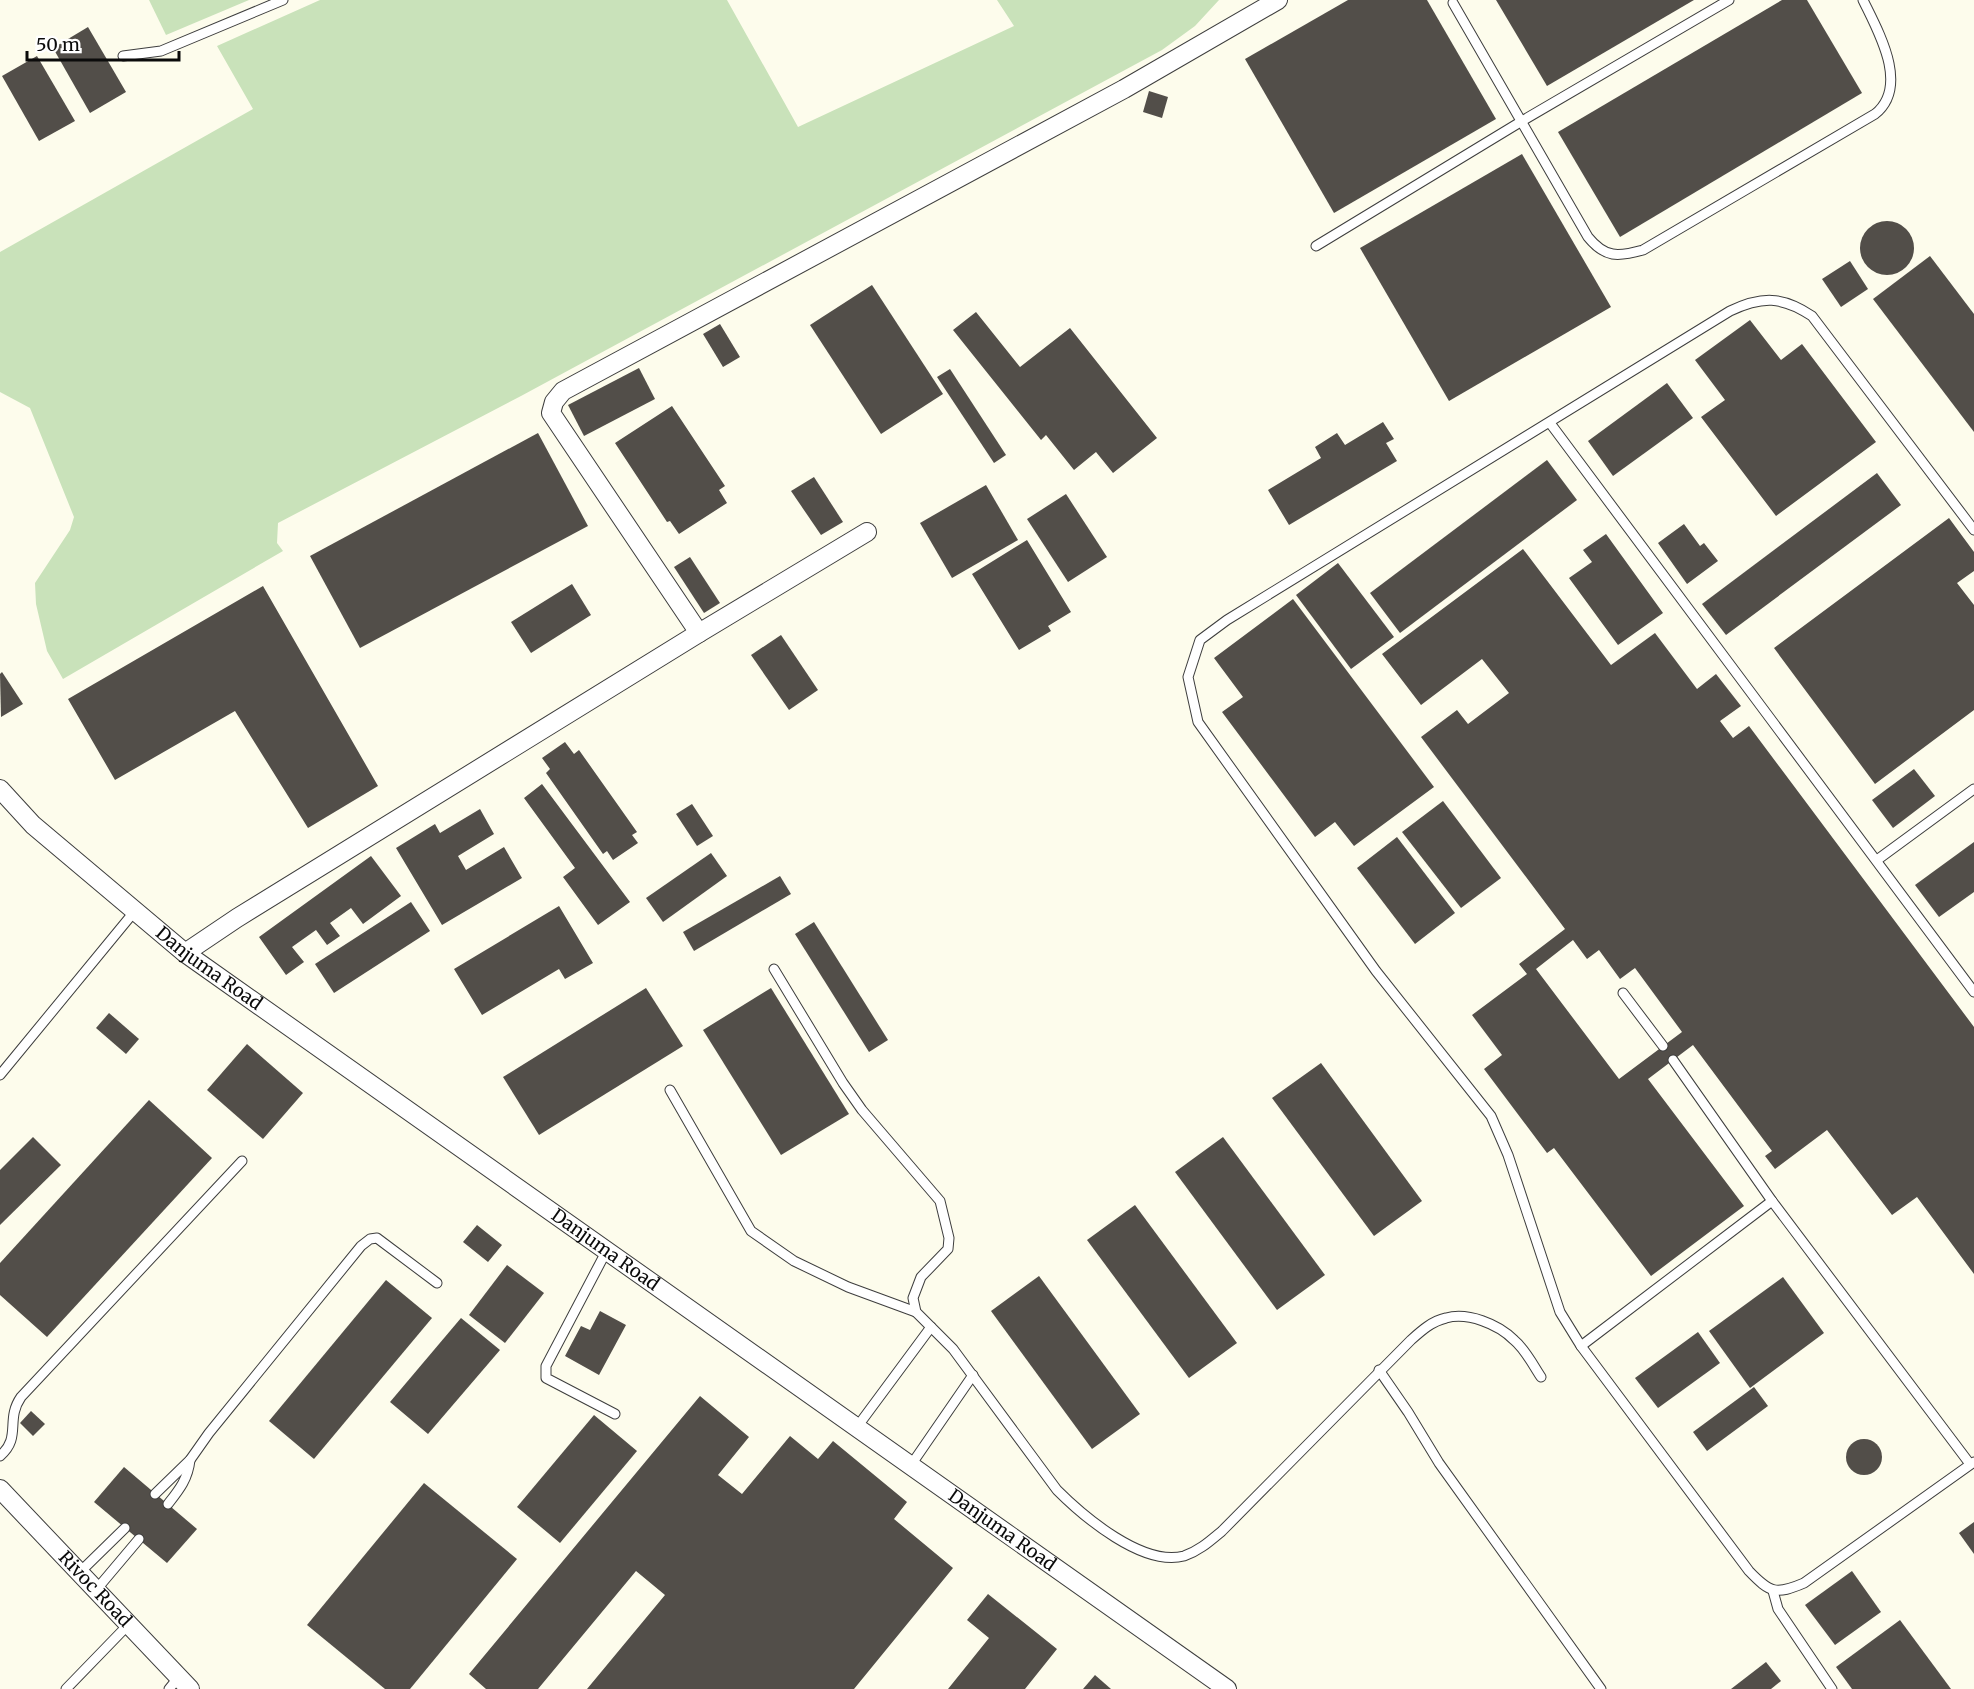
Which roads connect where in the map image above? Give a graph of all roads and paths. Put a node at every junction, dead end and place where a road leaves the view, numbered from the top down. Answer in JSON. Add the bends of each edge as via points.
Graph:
{"nodes":[{"id":1,"x":283,"y":0,"type":"edge"},
{"id":2,"x":1278,"y":0,"type":"edge"},
{"id":3,"x":1729,"y":0,"type":"edge"},
{"id":4,"x":1863,"y":0,"type":"edge"},
{"id":5,"x":1453,"y":3,"type":"dead end"},
{"id":6,"x":123,"y":56,"type":"dead end"},
{"id":7,"x":1522,"y":121,"type":"junction"},
{"id":8,"x":1316,"y":246,"type":"dead end"},
{"id":9,"x":1550,"y":423,"type":"junction"},
{"id":10,"x":1974,"y":530,"type":"edge"},
{"id":11,"x":867,"y":532,"type":"dead end"},
{"id":12,"x":699,"y":633,"type":"junction"},
{"id":13,"x":0,"y":789,"type":"edge"},
{"id":14,"x":1974,"y":789,"type":"edge"},
{"id":15,"x":1877,"y":860,"type":"junction"},
{"id":16,"x":134,"y":912,"type":"junction"},
{"id":17,"x":184,"y":953,"type":"junction"},
{"id":18,"x":774,"y":969,"type":"dead end"},
{"id":19,"x":1974,"y":992,"type":"edge"},
{"id":20,"x":1623,"y":993,"type":"dead end"},
{"id":21,"x":1663,"y":1046,"type":"dead end"},
{"id":22,"x":1673,"y":1060,"type":"dead end"},
{"id":23,"x":0,"y":1075,"type":"edge"},
{"id":24,"x":670,"y":1090,"type":"dead end"},
{"id":25,"x":242,"y":1161,"type":"dead end"},
{"id":26,"x":1772,"y":1201,"type":"junction"},
{"id":27,"x":607,"y":1250,"type":"junction"},
{"id":28,"x":437,"y":1283,"type":"dead end"},
{"id":29,"x":916,"y":1312,"type":"junction"},
{"id":30,"x":931,"y":1327,"type":"junction"},
{"id":31,"x":1581,"y":1346,"type":"junction"},
{"id":32,"x":1379,"y":1370,"type":"junction"},
{"id":33,"x":972,"y":1375,"type":"junction"},
{"id":34,"x":1541,"y":1377,"type":"dead end"},
{"id":35,"x":615,"y":1414,"type":"dead end"},
{"id":36,"x":857,"y":1427,"type":"junction"},
{"id":37,"x":0,"y":1456,"type":"edge"},
{"id":38,"x":190,"y":1460,"type":"junction"},
{"id":39,"x":1972,"y":1463,"type":"edge"},
{"id":40,"x":911,"y":1465,"type":"junction"},
{"id":41,"x":0,"y":1489,"type":"edge"},
{"id":42,"x":155,"y":1494,"type":"dead end"},
{"id":43,"x":168,"y":1504,"type":"dead end"},
{"id":44,"x":125,"y":1528,"type":"dead end"},
{"id":45,"x":139,"y":1539,"type":"dead end"},
{"id":46,"x":79,"y":1573,"type":"junction"},
{"id":47,"x":96,"y":1590,"type":"junction"},
{"id":48,"x":1773,"y":1591,"type":"junction"},
{"id":49,"x":128,"y":1624,"type":"junction"},
{"id":50,"x":179,"y":1685,"type":"edge"},
{"id":51,"x":66,"y":1689,"type":"edge"},
{"id":52,"x":1227,"y":1689,"type":"edge"},
{"id":53,"x":1601,"y":1689,"type":"edge"},
{"id":54,"x":1832,"y":1689,"type":"edge"}],
"edges":[{"from":1,"to":6,"type":"lane","via":[[161,51]]},
{"from":2,"to":12,"type":"street","via":[[1113,94],[563,391],[551,413]]},
{"from":3,"to":7,"type":"lane"},
{"from":4,"to":7,"type":"lane","via":[[1888,54],[1888,90],[1883,108],[1643,250],[1612,254],[1597,249]]},
{"from":5,"to":7,"type":"lane"},
{"from":7,"to":8,"type":"lane"},
{"from":9,"to":10,"type":"lane","via":[[1750,301],[1794,304],[1812,315]]},
{"from":9,"to":15,"type":"lane"},
{"from":9,"to":31,"type":"lane","via":[[1227,620],[1200,640],[1188,677],[1198,722],[1376,971],[1491,1116],[1508,1155],[1560,1312]]},
{"from":11,"to":12,"type":"street"},
{"from":12,"to":17,"type":"street"},
{"from":13,"to":16,"type":"street","name":"Danjuma Road","via":[[33,825]]},
{"from":14,"to":15,"type":"lane"},
{"from":15,"to":19,"type":"lane"},
{"from":16,"to":17,"type":"street","name":"Danjuma Road"},
{"from":16,"to":23,"type":"lane"},
{"from":17,"to":27,"type":"street","name":"Danjuma Road"},
{"from":18,"to":29,"type":"lane","via":[[862,1110],[940,1201],[948,1249],[921,1277],[913,1298]]},
{"from":20,"to":21,"type":"lane"},
{"from":22,"to":26,"type":"lane"},
{"from":24,"to":29,"type":"lane","via":[[751,1231],[794,1261],[848,1287]]},
{"from":25,"to":37,"type":"lane","via":[[21,1397],[14,1412],[11,1445]]},
{"from":26,"to":31,"type":"lane"},
{"from":26,"to":39,"type":"lane"},
{"from":27,"to":35,"type":"lane","via":[[546,1366],[546,1378]]},
{"from":27,"to":36,"type":"street","name":"Danjuma Road"},
{"from":28,"to":38,"type":"lane","via":[[384,1242],[370,1239],[208,1432]]},
{"from":29,"to":30,"type":"lane"},
{"from":30,"to":33,"type":"lane"},
{"from":30,"to":36,"type":"lane"},
{"from":31,"to":48,"type":"lane","via":[[1749,1571]]},
{"from":32,"to":33,"type":"lane","via":[[1222,1531],[1183,1556],[1160,1557],[1128,1545],[1075,1508]]},
{"from":32,"to":34,"type":"lane","via":[[1429,1325],[1446,1318],[1466,1317],[1492,1325],[1515,1340]]},
{"from":32,"to":53,"type":"lane","via":[[1439,1463]]},
{"from":33,"to":40,"type":"lane"},
{"from":36,"to":40,"type":"street","name":"Danjuma Road"},
{"from":38,"to":42,"type":"lane"},
{"from":38,"to":43,"type":"lane","via":[[186,1479]]},
{"from":39,"to":48,"type":"lane","via":[[1804,1583]]},
{"from":40,"to":52,"type":"street","name":"Danjuma Road"},
{"from":41,"to":46,"type":"street","name":"Rivoc Road"},
{"from":44,"to":46,"type":"lane"},
{"from":45,"to":47,"type":"lane"},
{"from":46,"to":47,"type":"street","name":"Rivoc Road"},
{"from":47,"to":49,"type":"street","name":"Rivoc Road"},
{"from":48,"to":54,"type":"lane","via":[[1778,1609]]},
{"from":49,"to":50,"type":"street","name":"Rivoc Road"},
{"from":49,"to":51,"type":"lane"}]}
